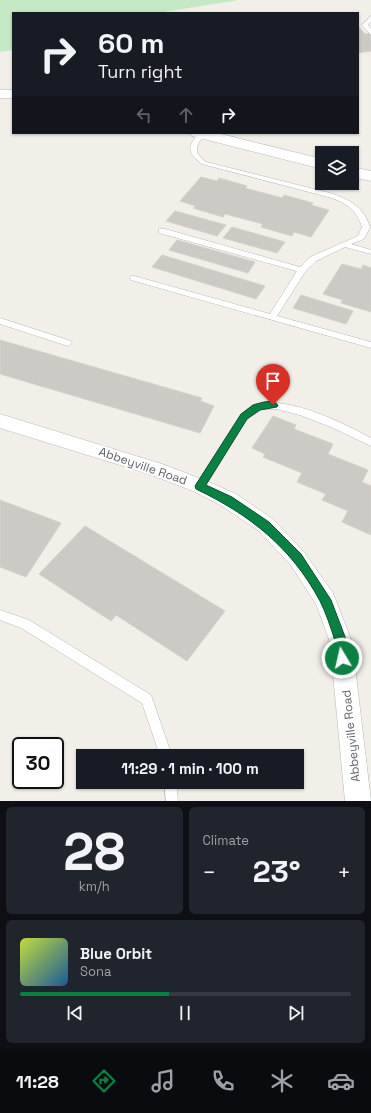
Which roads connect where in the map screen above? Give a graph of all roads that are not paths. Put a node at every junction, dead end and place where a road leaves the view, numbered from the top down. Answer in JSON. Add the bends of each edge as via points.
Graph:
{"nodes":[{"id":1,"x":371,"y":18,"type":"edge"},
{"id":2,"x":371,"y":33,"type":"edge"},
{"id":3,"x":0,"y":94,"type":"edge"},
{"id":4,"x":12,"y":94,"type":"edge"},
{"id":5,"x":200,"y":134,"type":"edge"},
{"id":6,"x":315,"y":162,"type":"edge"},
{"id":7,"x":359,"y":173,"type":"edge"},
{"id":8,"x":371,"y":176,"type":"edge"},
{"id":9,"x":369,"y":228,"type":"edge"},
{"id":10,"x":162,"y":231,"type":"dead end"},
{"id":11,"x":345,"y":245,"type":"junction"},
{"id":12,"x":371,"y":252,"type":"edge"},
{"id":13,"x":302,"y":270,"type":"junction"},
{"id":14,"x":134,"y":278,"type":"dead end"},
{"id":15,"x":272,"y":317,"type":"junction"},
{"id":16,"x":0,"y":321,"type":"edge"},
{"id":17,"x":68,"y":343,"type":"dead end"},
{"id":18,"x":371,"y":345,"type":"edge"},
{"id":19,"x":0,"y":421,"type":"edge"},
{"id":20,"x":371,"y":442,"type":"edge"},
{"id":21,"x":200,"y":486,"type":"junction"},
{"id":22,"x":0,"y":615,"type":"edge"},
{"id":23,"x":164,"y":749,"type":"edge"},
{"id":24,"x":171,"y":789,"type":"edge"},
{"id":25,"x":172,"y":801,"type":"edge"},
{"id":26,"x":358,"y":801,"type":"edge"}],
"edges":[{"from":1,"to":2,"type":"lane","via":[[365,25]]},
{"from":3,"to":4,"type":"street"},
{"from":5,"to":6,"type":"street"},
{"from":5,"to":9,"type":"lane","via":[[193,150],[204,163],[343,199],[356,207]]},
{"from":7,"to":8,"type":"street"},
{"from":9,"to":11,"type":"lane","via":[[361,237]]},
{"from":10,"to":13,"type":"lane"},
{"from":11,"to":12,"type":"lane"},
{"from":11,"to":13,"type":"lane","via":[[328,251]]},
{"from":13,"to":15,"type":"lane"},
{"from":14,"to":15,"type":"lane"},
{"from":15,"to":18,"type":"lane"},
{"from":16,"to":17,"type":"lane"},
{"from":19,"to":21,"type":"street","name":"Abbeyville Road","via":[[155,469]]},
{"from":20,"to":21,"type":"lane","via":[[330,422],[296,410],[264,405],[244,417]]},
{"from":21,"to":26,"type":"street","name":"Abbeyville Road","via":[[228,500],[266,525],[298,558],[325,600],[341,642]]},
{"from":22,"to":23,"type":"lane","via":[[25,624],[147,699]]},
{"from":24,"to":25,"type":"lane"}]}
